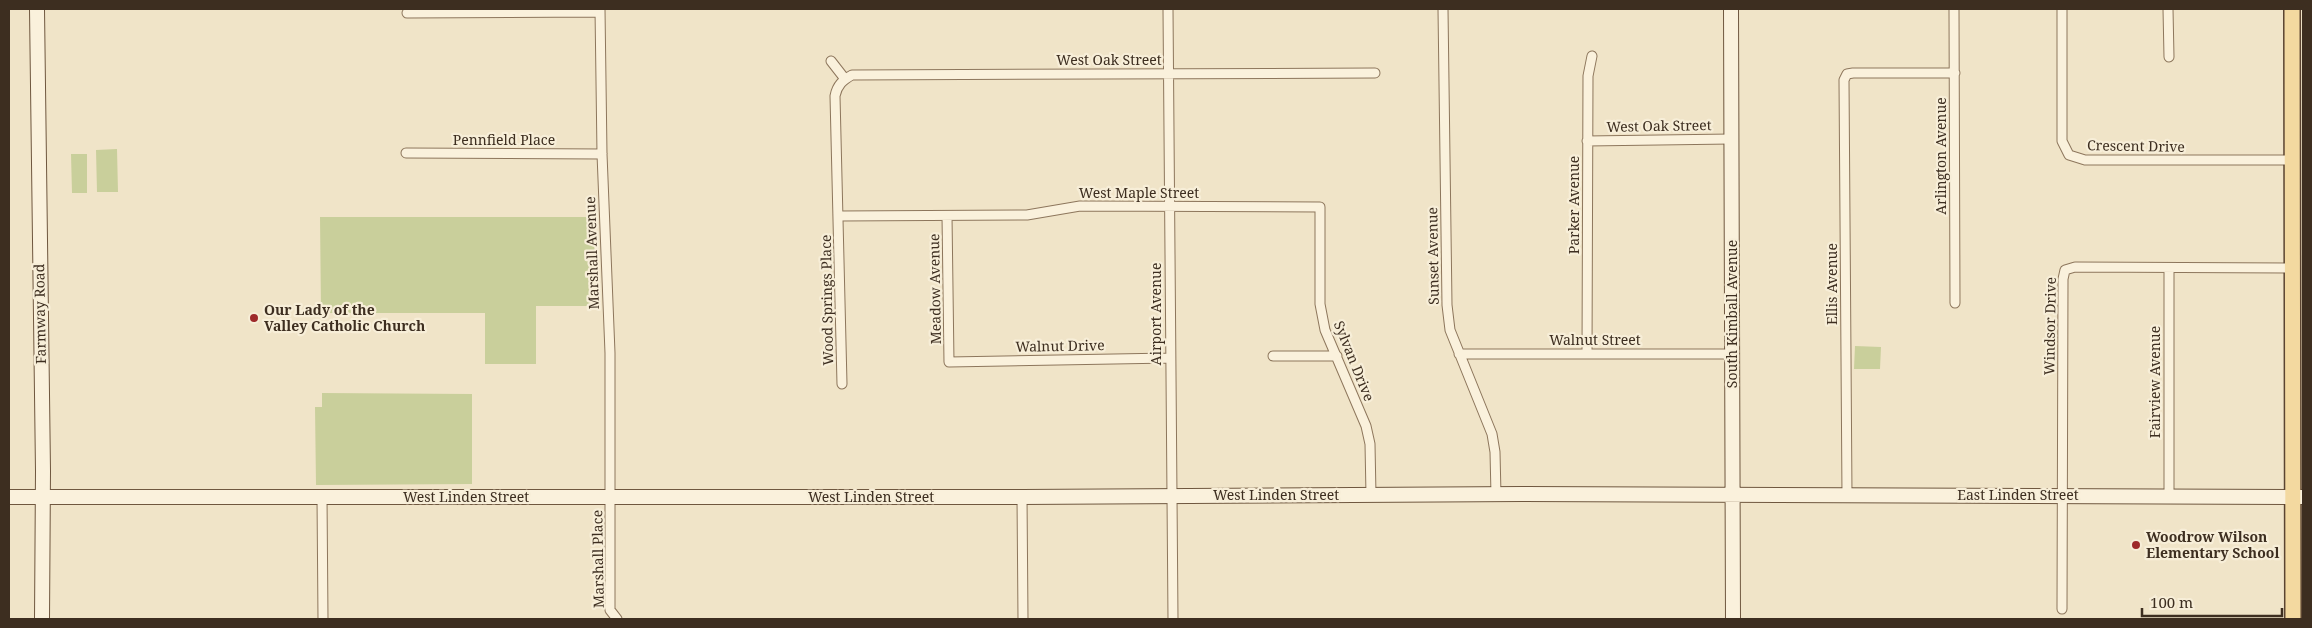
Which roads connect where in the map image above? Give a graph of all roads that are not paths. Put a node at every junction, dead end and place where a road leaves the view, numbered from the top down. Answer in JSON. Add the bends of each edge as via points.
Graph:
{"nodes":[{"id":1,"x":37,"y":9,"type":"edge"},
{"id":2,"x":1168,"y":9,"type":"edge"},
{"id":3,"x":1443,"y":9,"type":"edge"},
{"id":4,"x":1731,"y":9,"type":"edge"},
{"id":5,"x":1954,"y":9,"type":"edge"},
{"id":6,"x":2062,"y":9,"type":"edge"},
{"id":7,"x":2168,"y":9,"type":"edge"},
{"id":8,"x":2292,"y":9,"type":"edge"},
{"id":9,"x":600,"y":10,"type":"edge"},
{"id":10,"x":407,"y":12,"type":"dead end"},
{"id":11,"x":1592,"y":56,"type":"dead end"},
{"id":12,"x":2169,"y":57,"type":"dead end"},
{"id":13,"x":831,"y":61,"type":"dead end"},
{"id":14,"x":1374,"y":73,"type":"dead end"},
{"id":15,"x":1955,"y":73,"type":"junction"},
{"id":16,"x":1168,"y":74,"type":"junction"},
{"id":17,"x":845,"y":79,"type":"junction"},
{"id":18,"x":1731,"y":139,"type":"junction"},
{"id":19,"x":1587,"y":141,"type":"junction"},
{"id":20,"x":406,"y":153,"type":"dead end"},
{"id":21,"x":602,"y":154,"type":"junction"},
{"id":22,"x":2291,"y":160,"type":"junction"},
{"id":23,"x":1169,"y":207,"type":"junction"},
{"id":24,"x":1320,"y":207,"type":"joint"},
{"id":25,"x":838,"y":216,"type":"junction"},
{"id":26,"x":947,"y":216,"type":"junction"},
{"id":27,"x":2169,"y":268,"type":"junction"},
{"id":28,"x":2292,"y":268,"type":"junction"},
{"id":29,"x":1955,"y":302,"type":"dead end"},
{"id":30,"x":1459,"y":354,"type":"junction"},
{"id":31,"x":1587,"y":354,"type":"junction"},
{"id":32,"x":1732,"y":354,"type":"junction"},
{"id":33,"x":1273,"y":356,"type":"dead end"},
{"id":34,"x":1337,"y":356,"type":"junction"},
{"id":35,"x":1170,"y":358,"type":"junction"},
{"id":36,"x":949,"y":362,"type":"joint"},
{"id":37,"x":842,"y":384,"type":"dead end"},
{"id":38,"x":1371,"y":495,"type":"junction"},
{"id":39,"x":1496,"y":495,"type":"junction"},
{"id":40,"x":1734,"y":495,"type":"junction"},
{"id":41,"x":1847,"y":495,"type":"junction"},
{"id":42,"x":2062,"y":495,"type":"junction"},
{"id":43,"x":1172,"y":496,"type":"junction"},
{"id":44,"x":2169,"y":496,"type":"junction"},
{"id":45,"x":43,"y":497,"type":"junction"},
{"id":46,"x":322,"y":497,"type":"junction"},
{"id":47,"x":611,"y":497,"type":"junction"},
{"id":48,"x":1022,"y":497,"type":"junction"},
{"id":49,"x":2298,"y":497,"type":"edge"},
{"id":50,"x":9,"y":498,"type":"edge"},
{"id":51,"x":2062,"y":609,"type":"dead end"},
{"id":52,"x":42,"y":619,"type":"edge"},
{"id":53,"x":323,"y":619,"type":"edge"},
{"id":54,"x":616,"y":619,"type":"edge"},
{"id":55,"x":1023,"y":619,"type":"edge"},
{"id":56,"x":1172,"y":619,"type":"edge"},
{"id":57,"x":1733,"y":619,"type":"edge"},
{"id":58,"x":2293,"y":619,"type":"edge"}],
"edges":[{"from":1,"to":45,"type":"street","name":"Farmway Road"},
{"from":2,"to":16,"type":"street","name":"Airport Avenue"},
{"from":3,"to":30,"type":"street","name":"Sunset Avenue","via":[[1447,304],[1450,330]]},
{"from":4,"to":18,"type":"street","name":"South Kimball Avenue"},
{"from":5,"to":15,"type":"street","name":"Arlington Avenue"},
{"from":6,"to":22,"type":"street","name":"Crescent Drive","via":[[2062,142],[2069,154],[2085,160]]},
{"from":7,"to":12,"type":"street"},
{"from":8,"to":22,"type":"main road"},
{"from":9,"to":10,"type":"street"},
{"from":9,"to":21,"type":"street","name":"Marshall Avenue"},
{"from":11,"to":19,"type":"street","name":"Parker Avenue","via":[[1588,76]]},
{"from":13,"to":17,"type":"street"},
{"from":14,"to":16,"type":"street","name":"West Oak Street"},
{"from":15,"to":29,"type":"street","name":"Arlington Avenue"},
{"from":15,"to":41,"type":"street","name":"Ellis Avenue","via":[[1847,74],[1844,80]]},
{"from":16,"to":17,"type":"street","name":"West Oak Street","via":[[852,75]]},
{"from":16,"to":23,"type":"street","name":"Airport Avenue"},
{"from":17,"to":25,"type":"street","name":"Wood Springs Place","via":[[839,84],[835,96]]},
{"from":18,"to":19,"type":"street","name":"West Oak Street"},
{"from":18,"to":32,"type":"street","name":"South Kimball Avenue"},
{"from":19,"to":31,"type":"street","name":"Parker Avenue"},
{"from":20,"to":21,"type":"street","name":"Pennfield Place"},
{"from":21,"to":47,"type":"street","name":"Marshall Avenue","via":[[610,353]]},
{"from":22,"to":28,"type":"main road"},
{"from":23,"to":24,"type":"street","name":"West Maple Street"},
{"from":23,"to":26,"type":"street","name":"West Maple Street","via":[[1080,206],[1027,215]]},
{"from":23,"to":35,"type":"street","name":"Airport Avenue"},
{"from":24,"to":34,"type":"street","name":"Sylvan Drive","via":[[1320,304],[1325,330]]},
{"from":25,"to":26,"type":"street","name":"West Maple Street"},
{"from":25,"to":37,"type":"street","name":"Wood Springs Place"},
{"from":26,"to":36,"type":"street","name":"Meadow Avenue"},
{"from":27,"to":28,"type":"street","name":"Windsor Drive"},
{"from":27,"to":42,"type":"street","name":"Windsor Drive","via":[[2075,267],[2065,270]]},
{"from":27,"to":44,"type":"street","name":"Fairview Avenue"},
{"from":28,"to":49,"type":"main road"},
{"from":30,"to":31,"type":"street","name":"Walnut Street"},
{"from":30,"to":39,"type":"street","name":"Sunset Avenue","via":[[1492,434]]},
{"from":31,"to":32,"type":"street","name":"Walnut Street"},
{"from":32,"to":40,"type":"street","name":"South Kimball Avenue"},
{"from":33,"to":34,"type":"street"},
{"from":34,"to":38,"type":"street","name":"Sylvan Drive","via":[[1366,426],[1370,444]]},
{"from":35,"to":36,"type":"street","name":"Walnut Drive"},
{"from":35,"to":43,"type":"street","name":"Airport Avenue"},
{"from":38,"to":39,"type":"street","name":"West Linden Street"},
{"from":38,"to":43,"type":"street","name":"West Linden Street"},
{"from":39,"to":40,"type":"street","name":"West Linden Street"},
{"from":40,"to":41,"type":"street","name":"East Linden Street"},
{"from":40,"to":57,"type":"street","name":"South Kimball Avenue"},
{"from":41,"to":42,"type":"street","name":"East Linden Street"},
{"from":42,"to":44,"type":"street","name":"East Linden Street"},
{"from":42,"to":51,"type":"street","name":"Windsor Drive"},
{"from":43,"to":48,"type":"street","name":"West Linden Street"},
{"from":43,"to":56,"type":"street","name":"Airport Avenue"},
{"from":44,"to":49,"type":"street","name":"East Linden Street"},
{"from":45,"to":46,"type":"street","name":"West Linden Street"},
{"from":45,"to":50,"type":"street","name":"West Linden Street"},
{"from":45,"to":52,"type":"street","name":"Farmway Road"},
{"from":46,"to":47,"type":"street","name":"West Linden Street"},
{"from":46,"to":53,"type":"street"},
{"from":47,"to":48,"type":"street","name":"West Linden Street"},
{"from":47,"to":54,"type":"street","name":"Marshall Place","via":[[610,610]]},
{"from":48,"to":55,"type":"street"},
{"from":49,"to":58,"type":"main road"}]}
